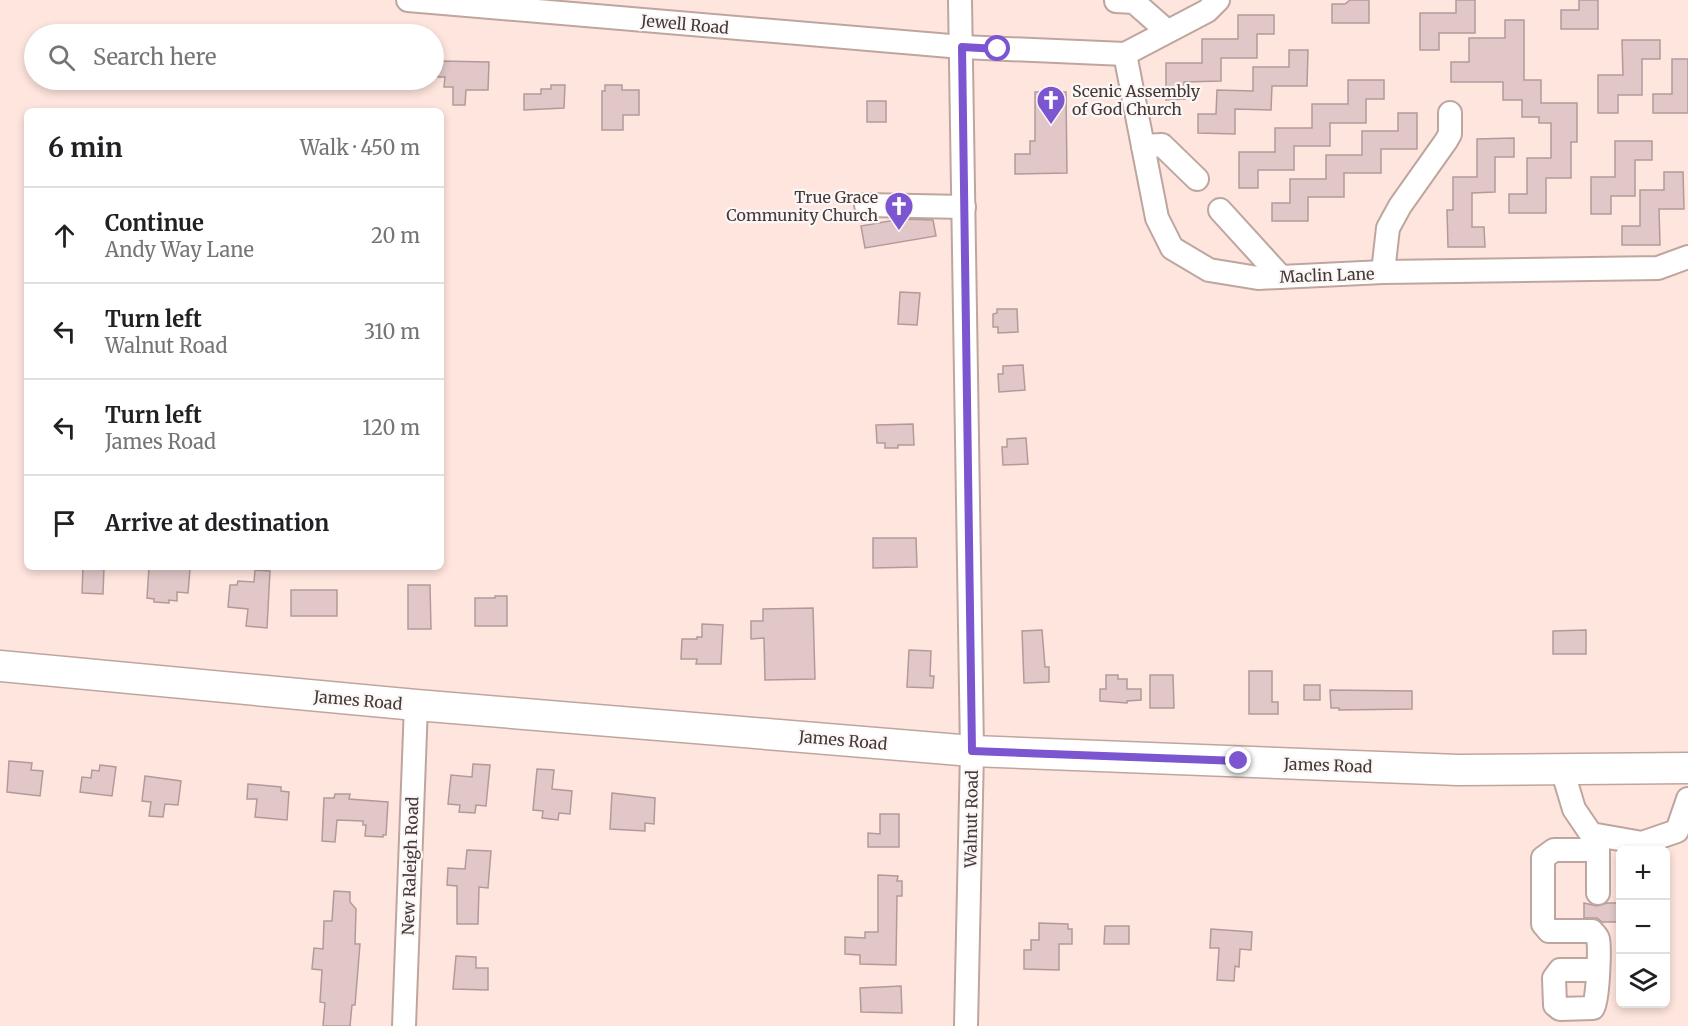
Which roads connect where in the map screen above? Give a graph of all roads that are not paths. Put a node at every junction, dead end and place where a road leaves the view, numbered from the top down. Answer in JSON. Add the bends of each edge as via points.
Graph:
{"nodes":[{"id":1,"x":408,"y":0,"type":"edge"},
{"id":2,"x":960,"y":0,"type":"edge"},
{"id":3,"x":1218,"y":0,"type":"edge"},
{"id":4,"x":1116,"y":1,"type":"edge"},
{"id":5,"x":1167,"y":31,"type":"junction"},
{"id":6,"x":962,"y":47,"type":"junction"},
{"id":7,"x":1125,"y":54,"type":"junction"},
{"id":8,"x":1450,"y":113,"type":"dead end"},
{"id":9,"x":1143,"y":146,"type":"junction"},
{"id":10,"x":1197,"y":179,"type":"dead end"},
{"id":11,"x":866,"y":205,"type":"dead end"},
{"id":12,"x":964,"y":207,"type":"junction"},
{"id":13,"x":1220,"y":210,"type":"dead end"},
{"id":14,"x":1688,"y":257,"type":"edge"},
{"id":15,"x":1383,"y":272,"type":"junction"},
{"id":16,"x":1281,"y":277,"type":"junction"},
{"id":17,"x":0,"y":666,"type":"edge"},
{"id":18,"x":416,"y":705,"type":"junction"},
{"id":19,"x":972,"y":751,"type":"junction"},
{"id":20,"x":1688,"y":768,"type":"edge"},
{"id":21,"x":1562,"y":769,"type":"junction"},
{"id":22,"x":1686,"y":814,"type":"edge"},
{"id":23,"x":1598,"y":842,"type":"junction"},
{"id":24,"x":1599,"y":893,"type":"dead end"},
{"id":25,"x":1598,"y":970,"type":"dead end"},
{"id":26,"x":404,"y":1026,"type":"edge"},
{"id":27,"x":966,"y":1026,"type":"edge"}],
"edges":[{"from":1,"to":6,"type":"street","name":"Jewell Road"},
{"from":2,"to":6,"type":"street","name":"Walnut Road"},
{"from":3,"to":5,"type":"street"},
{"from":4,"to":5,"type":"street","via":[[1134,2]]},
{"from":5,"to":7,"type":"street"},
{"from":6,"to":7,"type":"street","name":"Jewell Road"},
{"from":6,"to":12,"type":"street","name":"Walnut Road"},
{"from":7,"to":9,"type":"street","name":"Maclin Lane"},
{"from":8,"to":15,"type":"street","via":[[1450,134],[1388,228]]},
{"from":9,"to":10,"type":"street","via":[[1162,145]]},
{"from":9,"to":16,"type":"street","name":"Maclin Lane","via":[[1157,218],[1172,248],[1209,270],[1258,278]]},
{"from":11,"to":12,"type":"street"},
{"from":12,"to":19,"type":"street","name":"Walnut Road"},
{"from":13,"to":16,"type":"street"},
{"from":14,"to":15,"type":"street","name":"Maclin Lane","via":[[1658,268]]},
{"from":15,"to":16,"type":"street","name":"Maclin Lane"},
{"from":17,"to":18,"type":"main road","name":"James Road"},
{"from":18,"to":19,"type":"main road","name":"James Road"},
{"from":18,"to":26,"type":"street","name":"New Raleigh Road"},
{"from":19,"to":21,"type":"main road","name":"James Road","via":[[1458,770]]},
{"from":19,"to":27,"type":"street","name":"Walnut Road"},
{"from":20,"to":21,"type":"main road","name":"James Road"},
{"from":21,"to":23,"type":"street","via":[[1574,809]]},
{"from":22,"to":23,"type":"street","via":[[1677,831],[1642,843]]},
{"from":23,"to":24,"type":"street"},
{"from":23,"to":25,"type":"street","via":[[1554,850],[1543,858],[1543,924],[1549,931],[1592,931],[1598,938]]}]}
